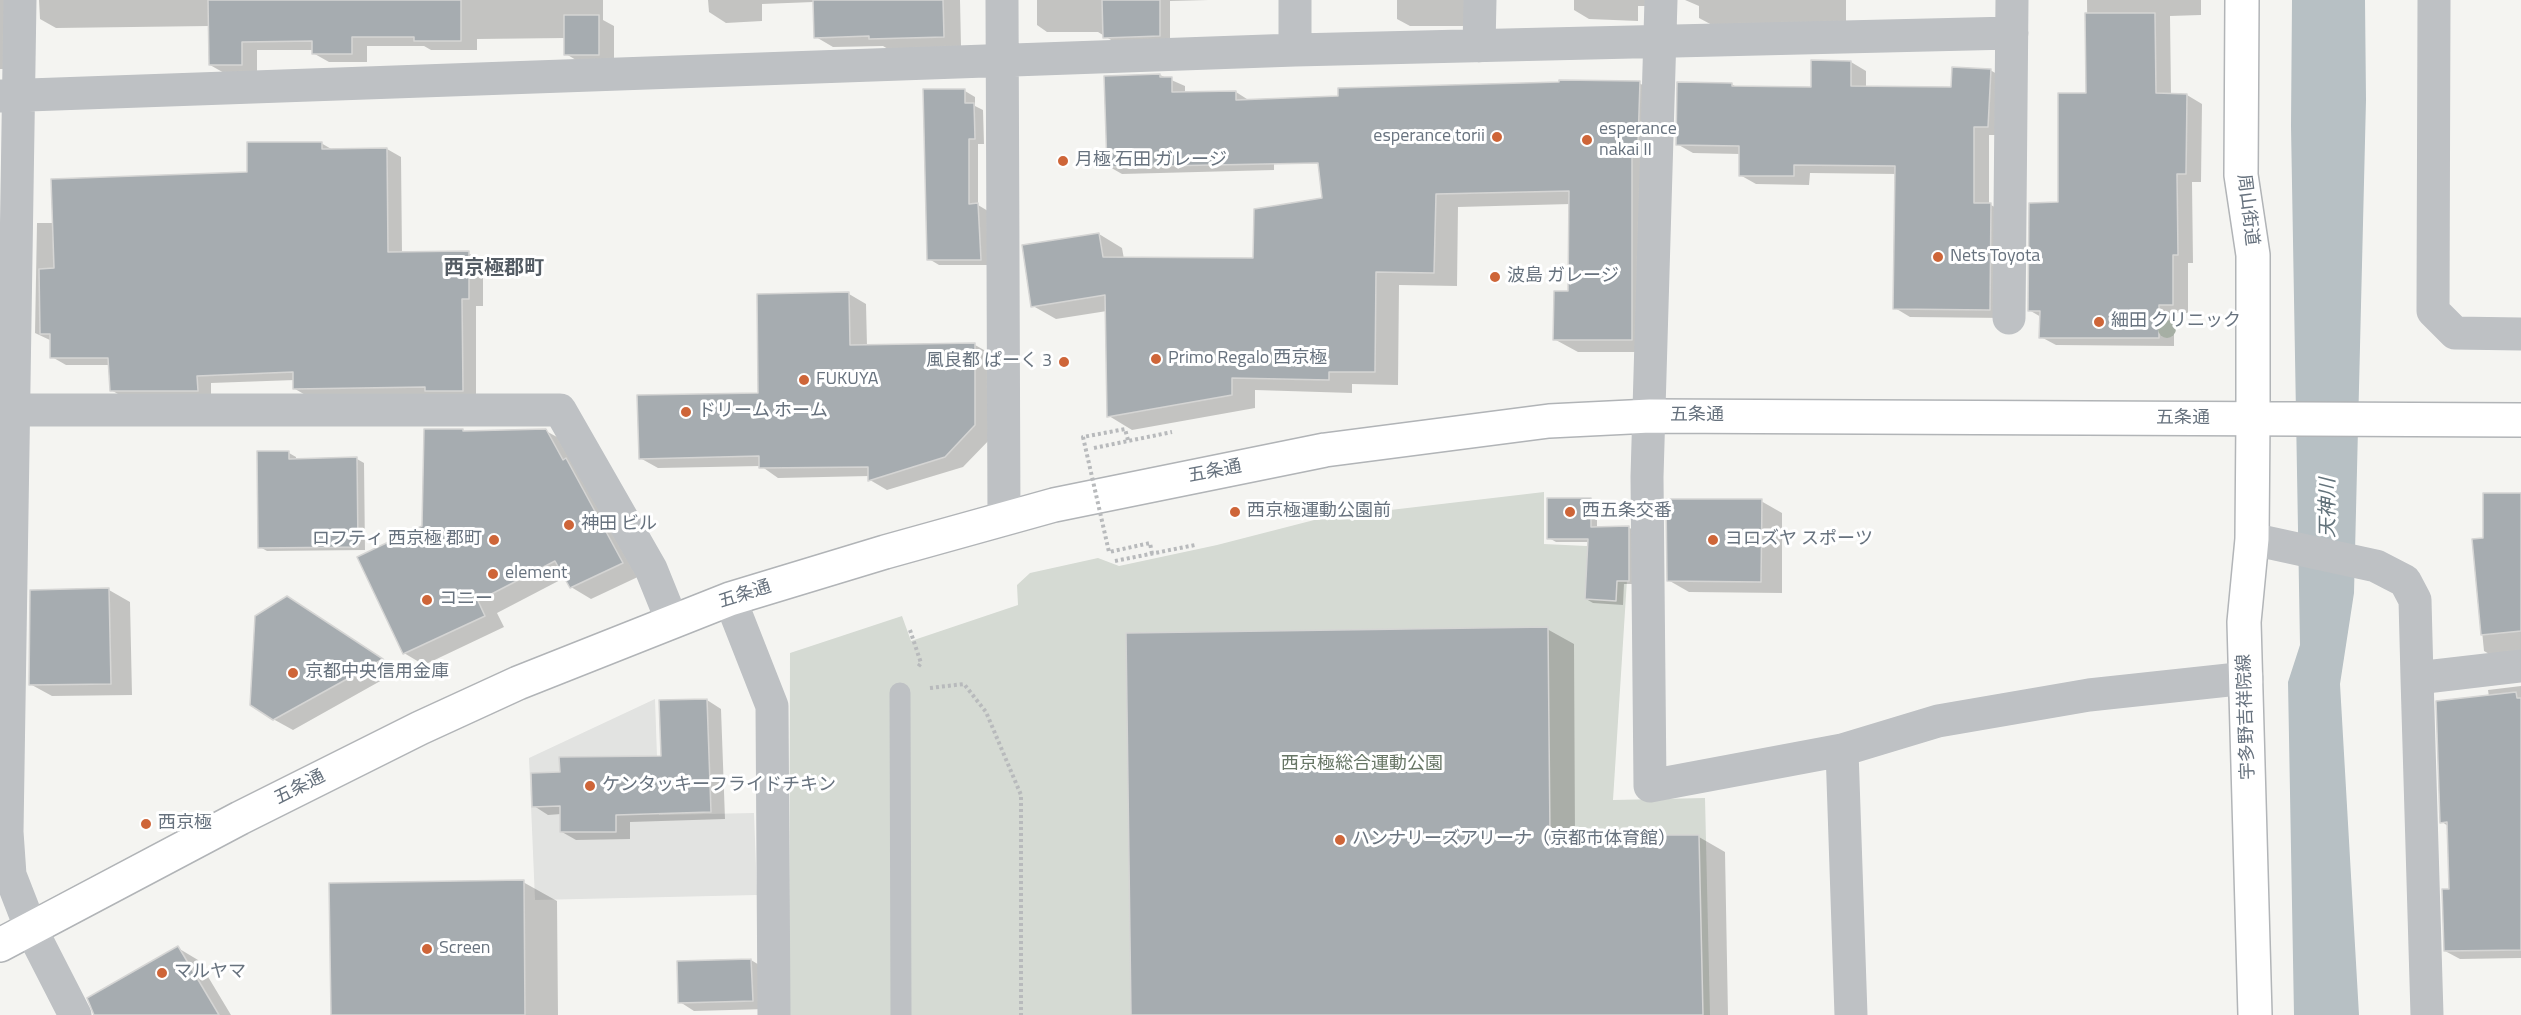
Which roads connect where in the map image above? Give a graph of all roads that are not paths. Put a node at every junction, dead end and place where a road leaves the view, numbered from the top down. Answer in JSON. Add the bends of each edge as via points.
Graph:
{"nodes":[{"id":1,"x":20,"y":0,"type":"edge"},
{"id":2,"x":1002,"y":0,"type":"edge"},
{"id":3,"x":1295,"y":0,"type":"edge"},
{"id":4,"x":1480,"y":0,"type":"edge"},
{"id":5,"x":1661,"y":0,"type":"edge"},
{"id":6,"x":2012,"y":0,"type":"edge"},
{"id":7,"x":2242,"y":0,"type":"edge"},
{"id":8,"x":2434,"y":0,"type":"edge"},
{"id":9,"x":2012,"y":33,"type":"junction"},
{"id":10,"x":1660,"y":41,"type":"junction"},
{"id":11,"x":1479,"y":46,"type":"junction"},
{"id":12,"x":1295,"y":50,"type":"junction"},
{"id":13,"x":1002,"y":61,"type":"junction"},
{"id":14,"x":9,"y":96,"type":"edge"},
{"id":15,"x":2009,"y":318,"type":"dead end"},
{"id":16,"x":2521,"y":334,"type":"edge"},
{"id":17,"x":14,"y":410,"type":"junction"},
{"id":18,"x":1650,"y":416,"type":"junction"},
{"id":19,"x":2264,"y":419,"type":"junction"},
{"id":20,"x":2521,"y":420,"type":"edge"},
{"id":21,"x":1004,"y":519,"type":"junction"},
{"id":22,"x":2262,"y":542,"type":"junction"},
{"id":23,"x":730,"y":599,"type":"junction"},
{"id":24,"x":672,"y":621,"type":"junction"},
{"id":25,"x":2521,"y":666,"type":"edge"},
{"id":26,"x":2247,"y":678,"type":"junction"},
{"id":27,"x":2417,"y":678,"type":"junction"},
{"id":28,"x":900,"y":693,"type":"road end"},
{"id":29,"x":1842,"y":750,"type":"junction"},
{"id":30,"x":31,"y":929,"type":"junction"},
{"id":31,"x":0,"y":945,"type":"edge"},
{"id":32,"x":75,"y":1015,"type":"edge"},
{"id":33,"x":774,"y":1015,"type":"edge"},
{"id":34,"x":901,"y":1015,"type":"edge"},
{"id":35,"x":1851,"y":1015,"type":"edge"},
{"id":36,"x":2255,"y":1015,"type":"edge"},
{"id":37,"x":2427,"y":1015,"type":"edge"}],
"edges":[{"from":1,"to":14,"type":"street"},
{"from":2,"to":13,"type":"street"},
{"from":3,"to":12,"type":"street"},
{"from":4,"to":11,"type":"street"},
{"from":5,"to":10,"type":"street"},
{"from":6,"to":9,"type":"street"},
{"from":7,"to":19,"type":"main road","name":"周山街道","via":[[2241,175],[2253,255]]},
{"from":8,"to":16,"type":"street","via":[[2433,312],[2455,333]]},
{"from":9,"to":10,"type":"street"},
{"from":9,"to":15,"type":"street"},
{"from":10,"to":11,"type":"street"},
{"from":10,"to":18,"type":"street"},
{"from":11,"to":12,"type":"street"},
{"from":12,"to":13,"type":"street"},
{"from":13,"to":14,"type":"street"},
{"from":13,"to":21,"type":"street"},
{"from":14,"to":17,"type":"street"},
{"from":17,"to":24,"type":"street","via":[[560,410],[651,568]]},
{"from":17,"to":30,"type":"street","via":[[8,832],[12,885]]},
{"from":18,"to":19,"type":"main road","name":"五条通"},
{"from":18,"to":21,"type":"main road","name":"五条通","via":[[1549,421],[1324,450],[1054,505]]},
{"from":18,"to":29,"type":"street","via":[[1650,786]]},
{"from":19,"to":20,"type":"main road","name":"五条通"},
{"from":19,"to":22,"type":"main road","name":"宇多野吉祥院線"},
{"from":21,"to":23,"type":"main road","name":"五条通"},
{"from":22,"to":26,"type":"main road","name":"宇多野吉祥院線","via":[[2244,622]]},
{"from":22,"to":27,"type":"street","via":[[2376,566],[2405,581],[2415,600]]},
{"from":23,"to":24,"type":"main road","name":"五条通"},
{"from":23,"to":33,"type":"street","via":[[772,706]]},
{"from":24,"to":30,"type":"main road","name":"五条通","via":[[518,683],[420,728]]},
{"from":25,"to":27,"type":"street"},
{"from":26,"to":29,"type":"street","via":[[2089,695],[1949,719]]},
{"from":26,"to":36,"type":"main road","name":"宇多野吉祥院線"},
{"from":27,"to":37,"type":"street"},
{"from":28,"to":34,"type":"lane"},
{"from":29,"to":35,"type":"street"},
{"from":30,"to":31,"type":"main road","name":"五条通"},
{"from":30,"to":32,"type":"street"}]}
